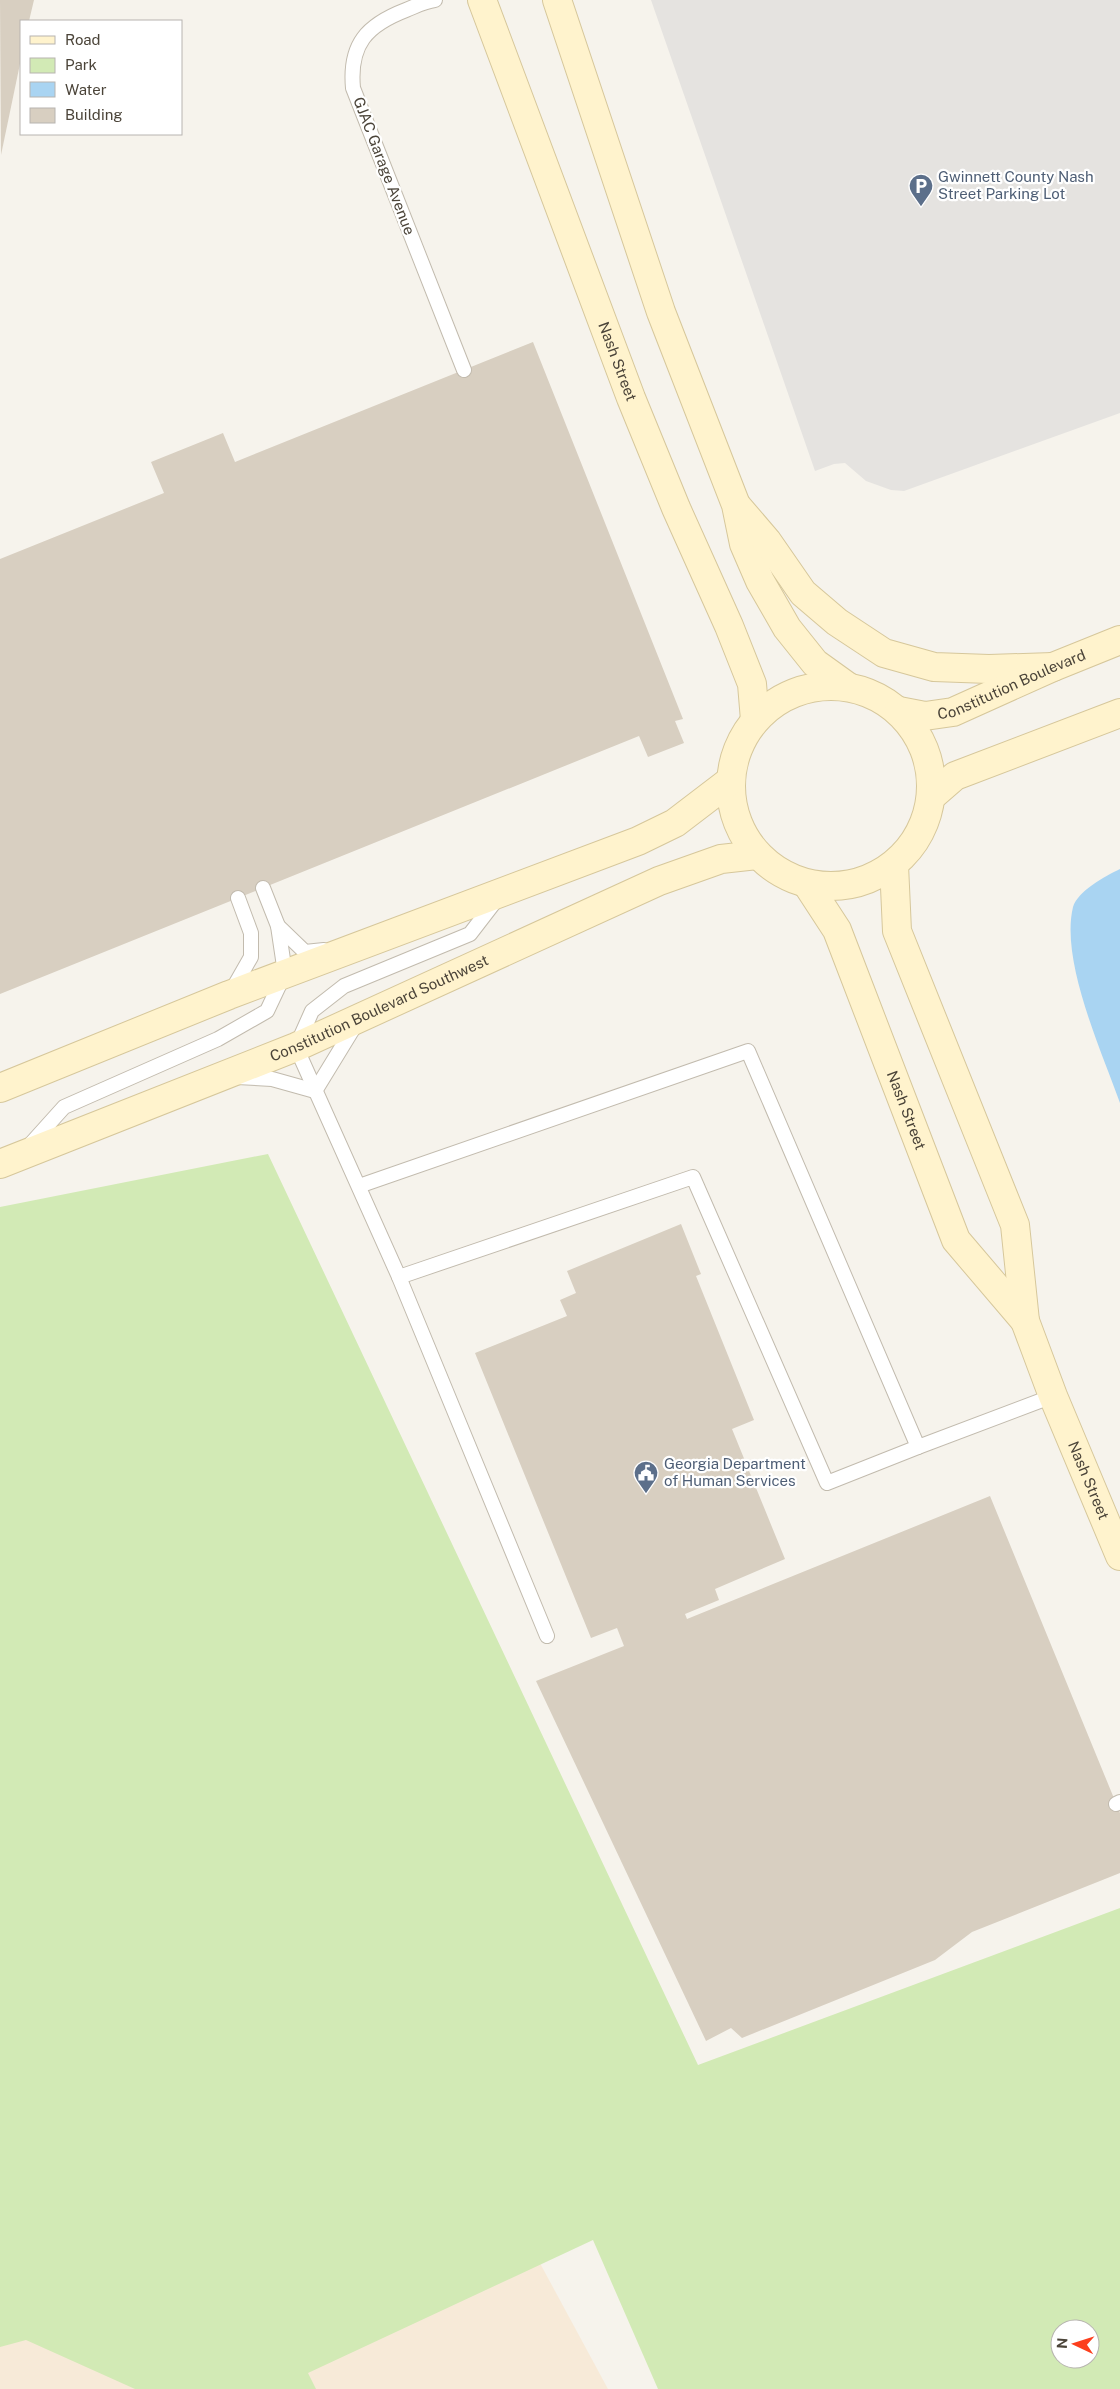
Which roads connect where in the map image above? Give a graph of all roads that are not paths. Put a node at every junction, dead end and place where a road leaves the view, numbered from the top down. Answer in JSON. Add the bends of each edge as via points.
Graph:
{"nodes":[{"id":1,"x":436,"y":0,"type":"edge"},
{"id":2,"x":482,"y":0,"type":"edge"},
{"id":3,"x":557,"y":0,"type":"edge"},
{"id":4,"x":464,"y":370,"type":"dead end"},
{"id":5,"x":736,"y":505,"type":"junction"},
{"id":6,"x":1120,"y":640,"type":"edge"},
{"id":7,"x":1053,"y":666,"type":"junction"},
{"id":8,"x":847,"y":686,"type":"junction"},
{"id":9,"x":899,"y":711,"type":"junction"},
{"id":10,"x":1120,"y":713,"type":"edge"},
{"id":11,"x":755,"y":720,"type":"junction"},
{"id":12,"x":730,"y":781,"type":"junction"},
{"id":13,"x":932,"y":796,"type":"junction"},
{"id":14,"x":757,"y":856,"type":"junction"},
{"id":15,"x":894,"y":864,"type":"junction"},
{"id":16,"x":807,"y":884,"type":"junction"},
{"id":17,"x":263,"y":888,"type":"dead end"},
{"id":18,"x":503,"y":891,"type":"junction"},
{"id":19,"x":238,"y":898,"type":"dead end"},
{"id":20,"x":278,"y":926,"type":"junction"},
{"id":21,"x":347,"y":949,"type":"junction"},
{"id":22,"x":285,"y":973,"type":"junction"},
{"id":23,"x":229,"y":995,"type":"junction"},
{"id":24,"x":361,"y":1016,"type":"junction"},
{"id":25,"x":296,"y":1047,"type":"junction"},
{"id":26,"x":222,"y":1076,"type":"junction"},
{"id":27,"x":0,"y":1088,"type":"edge"},
{"id":28,"x":315,"y":1092,"type":"junction"},
{"id":29,"x":10,"y":1159,"type":"edge"},
{"id":30,"x":360,"y":1186,"type":"junction"},
{"id":31,"x":399,"y":1276,"type":"junction"},
{"id":32,"x":1025,"y":1321,"type":"junction"},
{"id":33,"x":1053,"y":1396,"type":"junction"},
{"id":34,"x":918,"y":1447,"type":"junction"},
{"id":35,"x":1120,"y":1556,"type":"edge"},
{"id":36,"x":546,"y":1636,"type":"dead end"}],
"edges":[{"from":1,"to":4,"type":"lane","name":"GJAC Garage Avenue","via":[[387,17],[366,32],[351,70],[353,88]]},
{"from":2,"to":11,"type":"street","name":"Nash Street","via":[[631,398],[749,676]]},
{"from":3,"to":5,"type":"street","via":[[661,312]]},
{"from":5,"to":7,"type":"street","via":[[767,541],[803,593],[836,622],[884,653],[934,667]]},
{"from":5,"to":8,"type":"street","via":[[747,551],[787,628],[814,663]]},
{"from":6,"to":7,"type":"street","name":"Constitution Boulevard"},
{"from":7,"to":9,"type":"street","name":"Constitution Boulevard","via":[[953,712],[925,716]]},
{"from":8,"to":9,"type":"street","via":[[875,694]]},
{"from":8,"to":11,"type":"street","via":[[813,686],[781,698]]},
{"from":9,"to":13,"type":"street","via":[[918,736],[930,765]]},
{"from":10,"to":13,"type":"street","via":[[954,776]]},
{"from":11,"to":12,"type":"street","via":[[742,740]]},
{"from":12,"to":14,"type":"street","via":[[733,811]]},
{"from":12,"to":18,"type":"street","via":[[672,825],[638,841]]},
{"from":13,"to":15,"type":"street","via":[[926,822],[913,845]]},
{"from":14,"to":16,"type":"street","via":[[780,874]]},
{"from":14,"to":24,"type":"street","name":"Constitution Boulevard Southwest","via":[[721,859],[659,882]]},
{"from":15,"to":16,"type":"street","via":[[868,880],[838,887]]},
{"from":15,"to":32,"type":"street","name":"Nash Street","via":[[897,931],[1015,1225]]},
{"from":16,"to":32,"type":"street","name":"Nash Street","via":[[837,930],[956,1240]]},
{"from":17,"to":20,"type":"lane"},
{"from":18,"to":21,"type":"street"},
{"from":18,"to":25,"type":"lane","via":[[470,934],[344,986],[312,1011]]},
{"from":19,"to":23,"type":"lane","via":[[251,933],[251,957]]},
{"from":20,"to":21,"type":"lane","via":[[305,952]]},
{"from":20,"to":22,"type":"lane"},
{"from":21,"to":22,"type":"street"},
{"from":22,"to":23,"type":"street"},
{"from":22,"to":29,"type":"lane","via":[[267,1011],[218,1039],[64,1107]]},
{"from":23,"to":27,"type":"street"},
{"from":24,"to":25,"type":"street","name":"Constitution Boulevard Southwest"},
{"from":24,"to":28,"type":"lane"},
{"from":25,"to":26,"type":"street","name":"Constitution Boulevard Southwest"},
{"from":25,"to":28,"type":"lane"},
{"from":26,"to":28,"type":"lane","via":[[272,1079]]},
{"from":26,"to":29,"type":"street","name":"Constitution Boulevard Southwest"},
{"from":28,"to":30,"type":"lane"},
{"from":30,"to":31,"type":"lane"},
{"from":30,"to":34,"type":"lane","via":[[748,1052]]},
{"from":31,"to":34,"type":"lane","via":[[693,1177],[827,1483]]},
{"from":31,"to":36,"type":"lane"},
{"from":32,"to":33,"type":"street","name":"Nash Street"},
{"from":33,"to":34,"type":"lane"},
{"from":33,"to":35,"type":"street","name":"Nash Street"}]}
